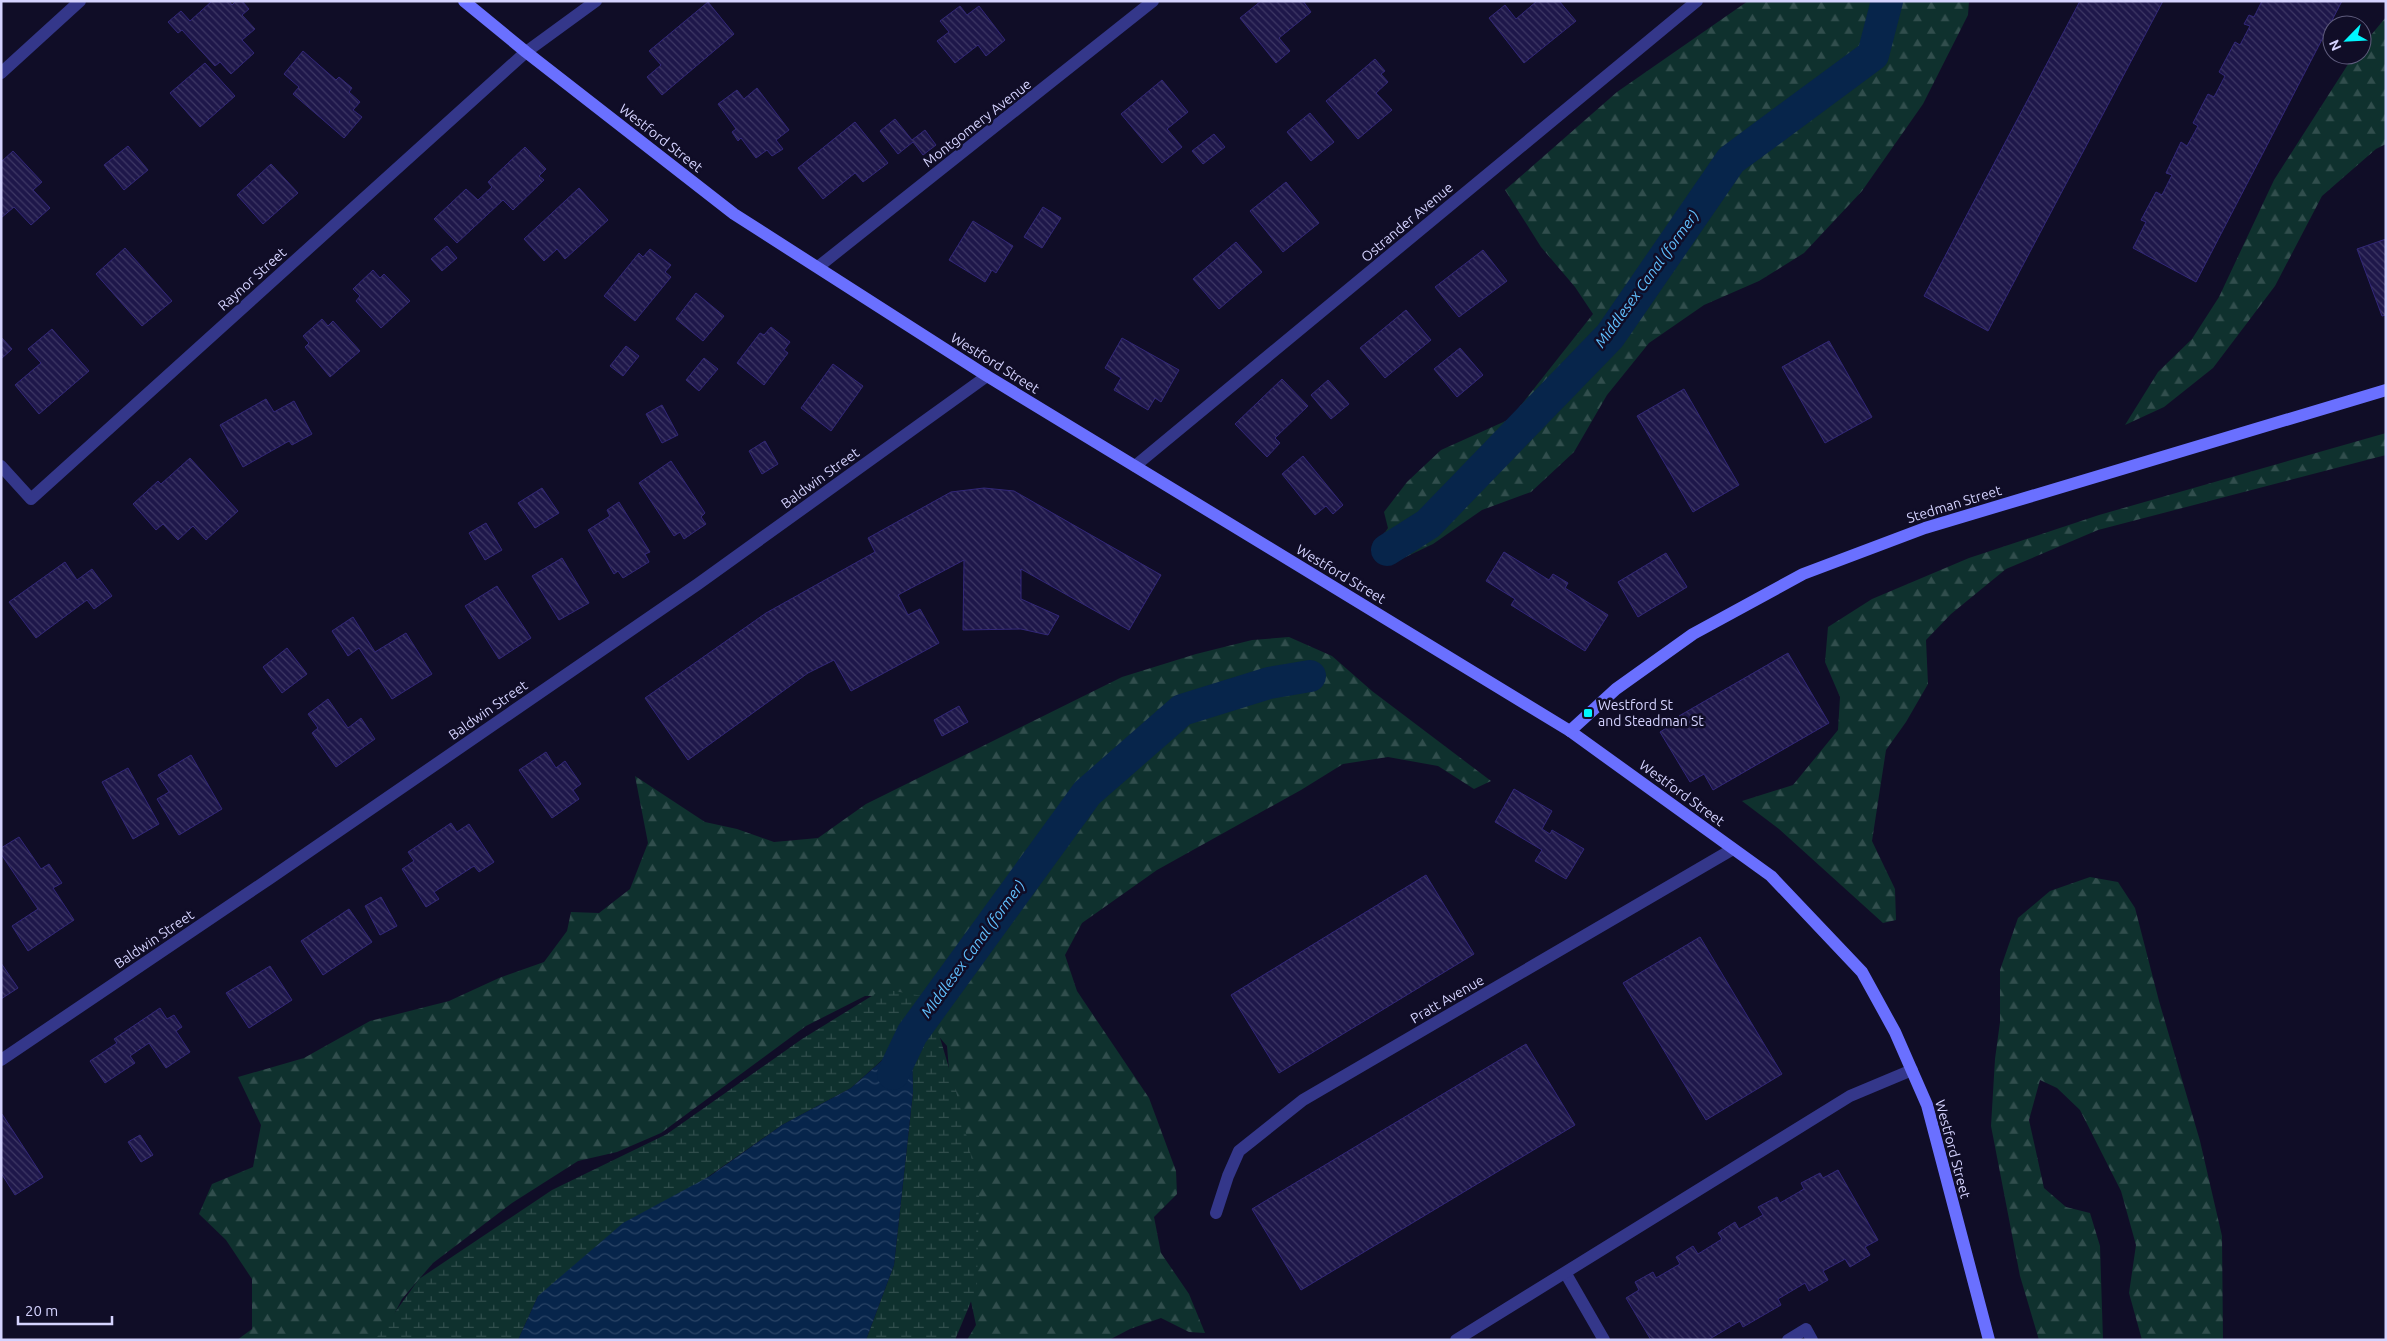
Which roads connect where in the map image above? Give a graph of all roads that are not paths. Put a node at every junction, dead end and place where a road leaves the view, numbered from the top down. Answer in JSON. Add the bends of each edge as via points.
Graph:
{"nodes":[{"id":1,"x":80,"y":1,"type":"edge"},
{"id":2,"x":464,"y":1,"type":"edge"},
{"id":3,"x":596,"y":1,"type":"edge"},
{"id":4,"x":1153,"y":1,"type":"edge"},
{"id":5,"x":1697,"y":1,"type":"edge"},
{"id":6,"x":526,"y":52,"type":"junction"},
{"id":7,"x":1,"y":73,"type":"edge"},
{"id":8,"x":818,"y":268,"type":"junction"},
{"id":9,"x":987,"y":376,"type":"junction"},
{"id":10,"x":2386,"y":390,"type":"edge"},
{"id":11,"x":1,"y":466,"type":"edge"},
{"id":12,"x":1135,"y":466,"type":"junction"},
{"id":13,"x":1570,"y":731,"type":"junction"},
{"id":14,"x":1733,"y":849,"type":"junction"},
{"id":15,"x":1,"y":1060,"type":"edge"},
{"id":16,"x":1912,"y":1070,"type":"junction"},
{"id":17,"x":1216,"y":1213,"type":"dead end"},
{"id":18,"x":1566,"y":1274,"type":"junction"},
{"id":19,"x":1456,"y":1340,"type":"edge"},
{"id":20,"x":1604,"y":1340,"type":"edge"},
{"id":21,"x":1788,"y":1340,"type":"edge"},
{"id":22,"x":1812,"y":1340,"type":"edge"},
{"id":23,"x":1989,"y":1340,"type":"edge"}],
"edges":[{"from":1,"to":7,"type":"street"},
{"from":2,"to":6,"type":"main road","name":"Westford Street"},
{"from":3,"to":6,"type":"street"},
{"from":4,"to":8,"type":"street","name":"Montgomery Avenue"},
{"from":5,"to":12,"type":"street","name":"Ostrander Avenue"},
{"from":6,"to":8,"type":"main road","name":"Westford Street","via":[[734,214]]},
{"from":6,"to":11,"type":"street","name":"Raynor Street","via":[[31,499]]},
{"from":8,"to":9,"type":"main road","name":"Westford Street"},
{"from":9,"to":12,"type":"main road","name":"Westford Street"},
{"from":9,"to":15,"type":"street","name":"Baldwin Street","via":[[698,584]]},
{"from":10,"to":13,"type":"main road","name":"Stedman Street","via":[[1925,528],[1804,574],[1693,634],[1616,689]]},
{"from":12,"to":13,"type":"main road","name":"Westford Street"},
{"from":13,"to":14,"type":"main road","name":"Westford Street"},
{"from":14,"to":16,"type":"main road","name":"Westford Street","via":[[1771,876],[1862,972]]},
{"from":14,"to":17,"type":"street","name":"Pratt Avenue","via":[[1303,1100],[1239,1151]]},
{"from":16,"to":18,"type":"street","via":[[1850,1096]]},
{"from":16,"to":23,"type":"main road","name":"Westford Street","via":[[1928,1105]]},
{"from":18,"to":19,"type":"street"},
{"from":18,"to":20,"type":"street"},
{"from":21,"to":22,"type":"street","via":[[1806,1329]]}]}
